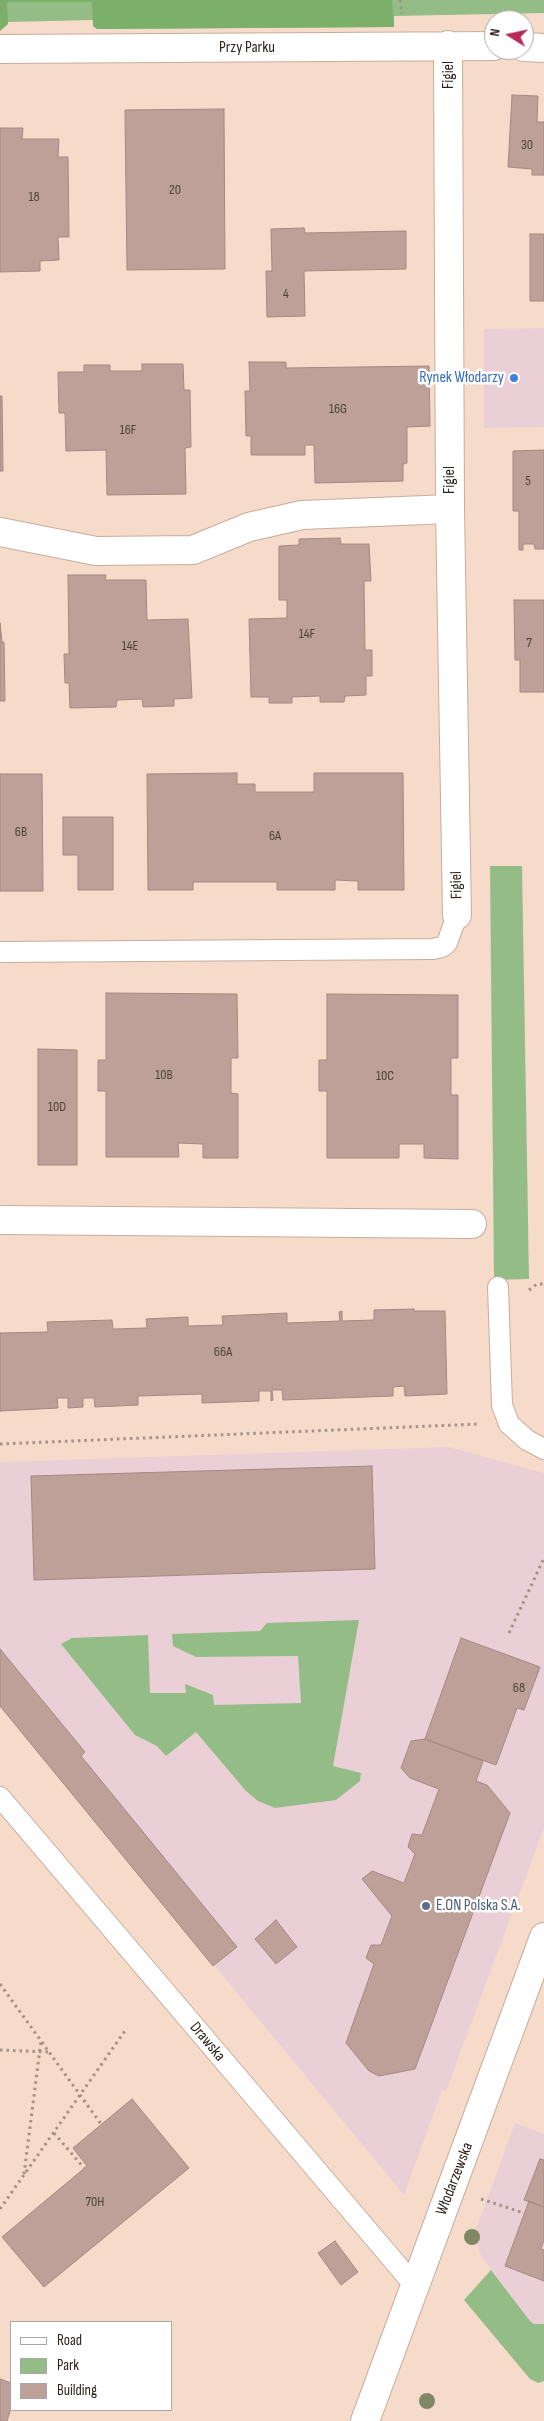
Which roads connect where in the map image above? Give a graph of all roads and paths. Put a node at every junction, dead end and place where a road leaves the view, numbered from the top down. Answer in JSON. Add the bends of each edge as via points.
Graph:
{"nodes":[{"id":1,"x":448,"y":45,"type":"junction"},
{"id":2,"x":484,"y":46,"type":"edge"},
{"id":3,"x":0,"y":50,"type":"edge"},
{"id":4,"x":450,"y":510,"type":"junction"},
{"id":5,"x":0,"y":532,"type":"edge"},
{"id":6,"x":457,"y":914,"type":"joint"},
{"id":7,"x":0,"y":952,"type":"edge"},
{"id":8,"x":0,"y":1220,"type":"edge"},
{"id":9,"x":472,"y":1224,"type":"dead end"},
{"id":10,"x":544,"y":1284,"type":"edge"},
{"id":11,"x":498,"y":1287,"type":"dead end"},
{"id":12,"x":529,"y":1290,"type":"dead end"},
{"id":13,"x":449,"y":1426,"type":"dead end"},
{"id":14,"x":0,"y":1444,"type":"edge"},
{"id":15,"x":544,"y":1449,"type":"edge"},
{"id":16,"x":544,"y":1558,"type":"edge"},
{"id":17,"x":509,"y":1633,"type":"dead end"},
{"id":18,"x":0,"y":1797,"type":"edge"},
{"id":19,"x":544,"y":1937,"type":"edge"},
{"id":20,"x":0,"y":1984,"type":"edge"},
{"id":21,"x":127,"y":2028,"type":"dead end"},
{"id":22,"x":41,"y":2041,"type":"junction"},
{"id":23,"x":0,"y":2050,"type":"edge"},
{"id":24,"x":39,"y":2052,"type":"junction"},
{"id":25,"x":49,"y":2052,"type":"junction"},
{"id":26,"x":80,"y":2095,"type":"junction"},
{"id":27,"x":101,"y":2124,"type":"dead end"},
{"id":28,"x":54,"y":2133,"type":"junction"},
{"id":29,"x":84,"y":2168,"type":"dead end"},
{"id":30,"x":24,"y":2174,"type":"junction"},
{"id":31,"x":474,"y":2196,"type":"dead end"},
{"id":32,"x":0,"y":2209,"type":"edge"},
{"id":33,"x":524,"y":2213,"type":"dead end"},
{"id":34,"x":415,"y":2286,"type":"junction"},
{"id":35,"x":365,"y":2421,"type":"edge"}],
"edges":[{"from":1,"to":2,"type":"street","name":"Przy Parku"},
{"from":1,"to":3,"type":"street","name":"Przy Parku"},
{"from":1,"to":4,"type":"street","name":"Figiel"},
{"from":4,"to":5,"type":"street","via":[[302,514],[248,527],[192,550],[96,551]]},
{"from":4,"to":6,"type":"street","name":"Figiel"},
{"from":6,"to":7,"type":"lane","via":[[447,943],[432,949]]},
{"from":8,"to":9,"type":"street"},
{"from":10,"to":12,"type":"path","via":[[537,1284]]},
{"from":11,"to":15,"type":"lane","via":[[502,1405],[510,1424],[527,1440]]},
{"from":13,"to":14,"type":"path"},
{"from":16,"to":17,"type":"path"},
{"from":18,"to":34,"type":"lane","name":"Drawska"},
{"from":19,"to":34,"type":"street","name":"Włodarzewska"},
{"from":20,"to":22,"type":"path"},
{"from":21,"to":26,"type":"path"},
{"from":22,"to":24,"type":"path"},
{"from":22,"to":25,"type":"path"},
{"from":23,"to":24,"type":"path"},
{"from":24,"to":25,"type":"path"},
{"from":24,"to":30,"type":"path"},
{"from":25,"to":26,"type":"path"},
{"from":26,"to":27,"type":"path"},
{"from":26,"to":28,"type":"path"},
{"from":28,"to":29,"type":"path"},
{"from":28,"to":30,"type":"path"},
{"from":30,"to":32,"type":"path"},
{"from":31,"to":33,"type":"path"},
{"from":34,"to":35,"type":"street","name":"Włodarzewska"}]}
